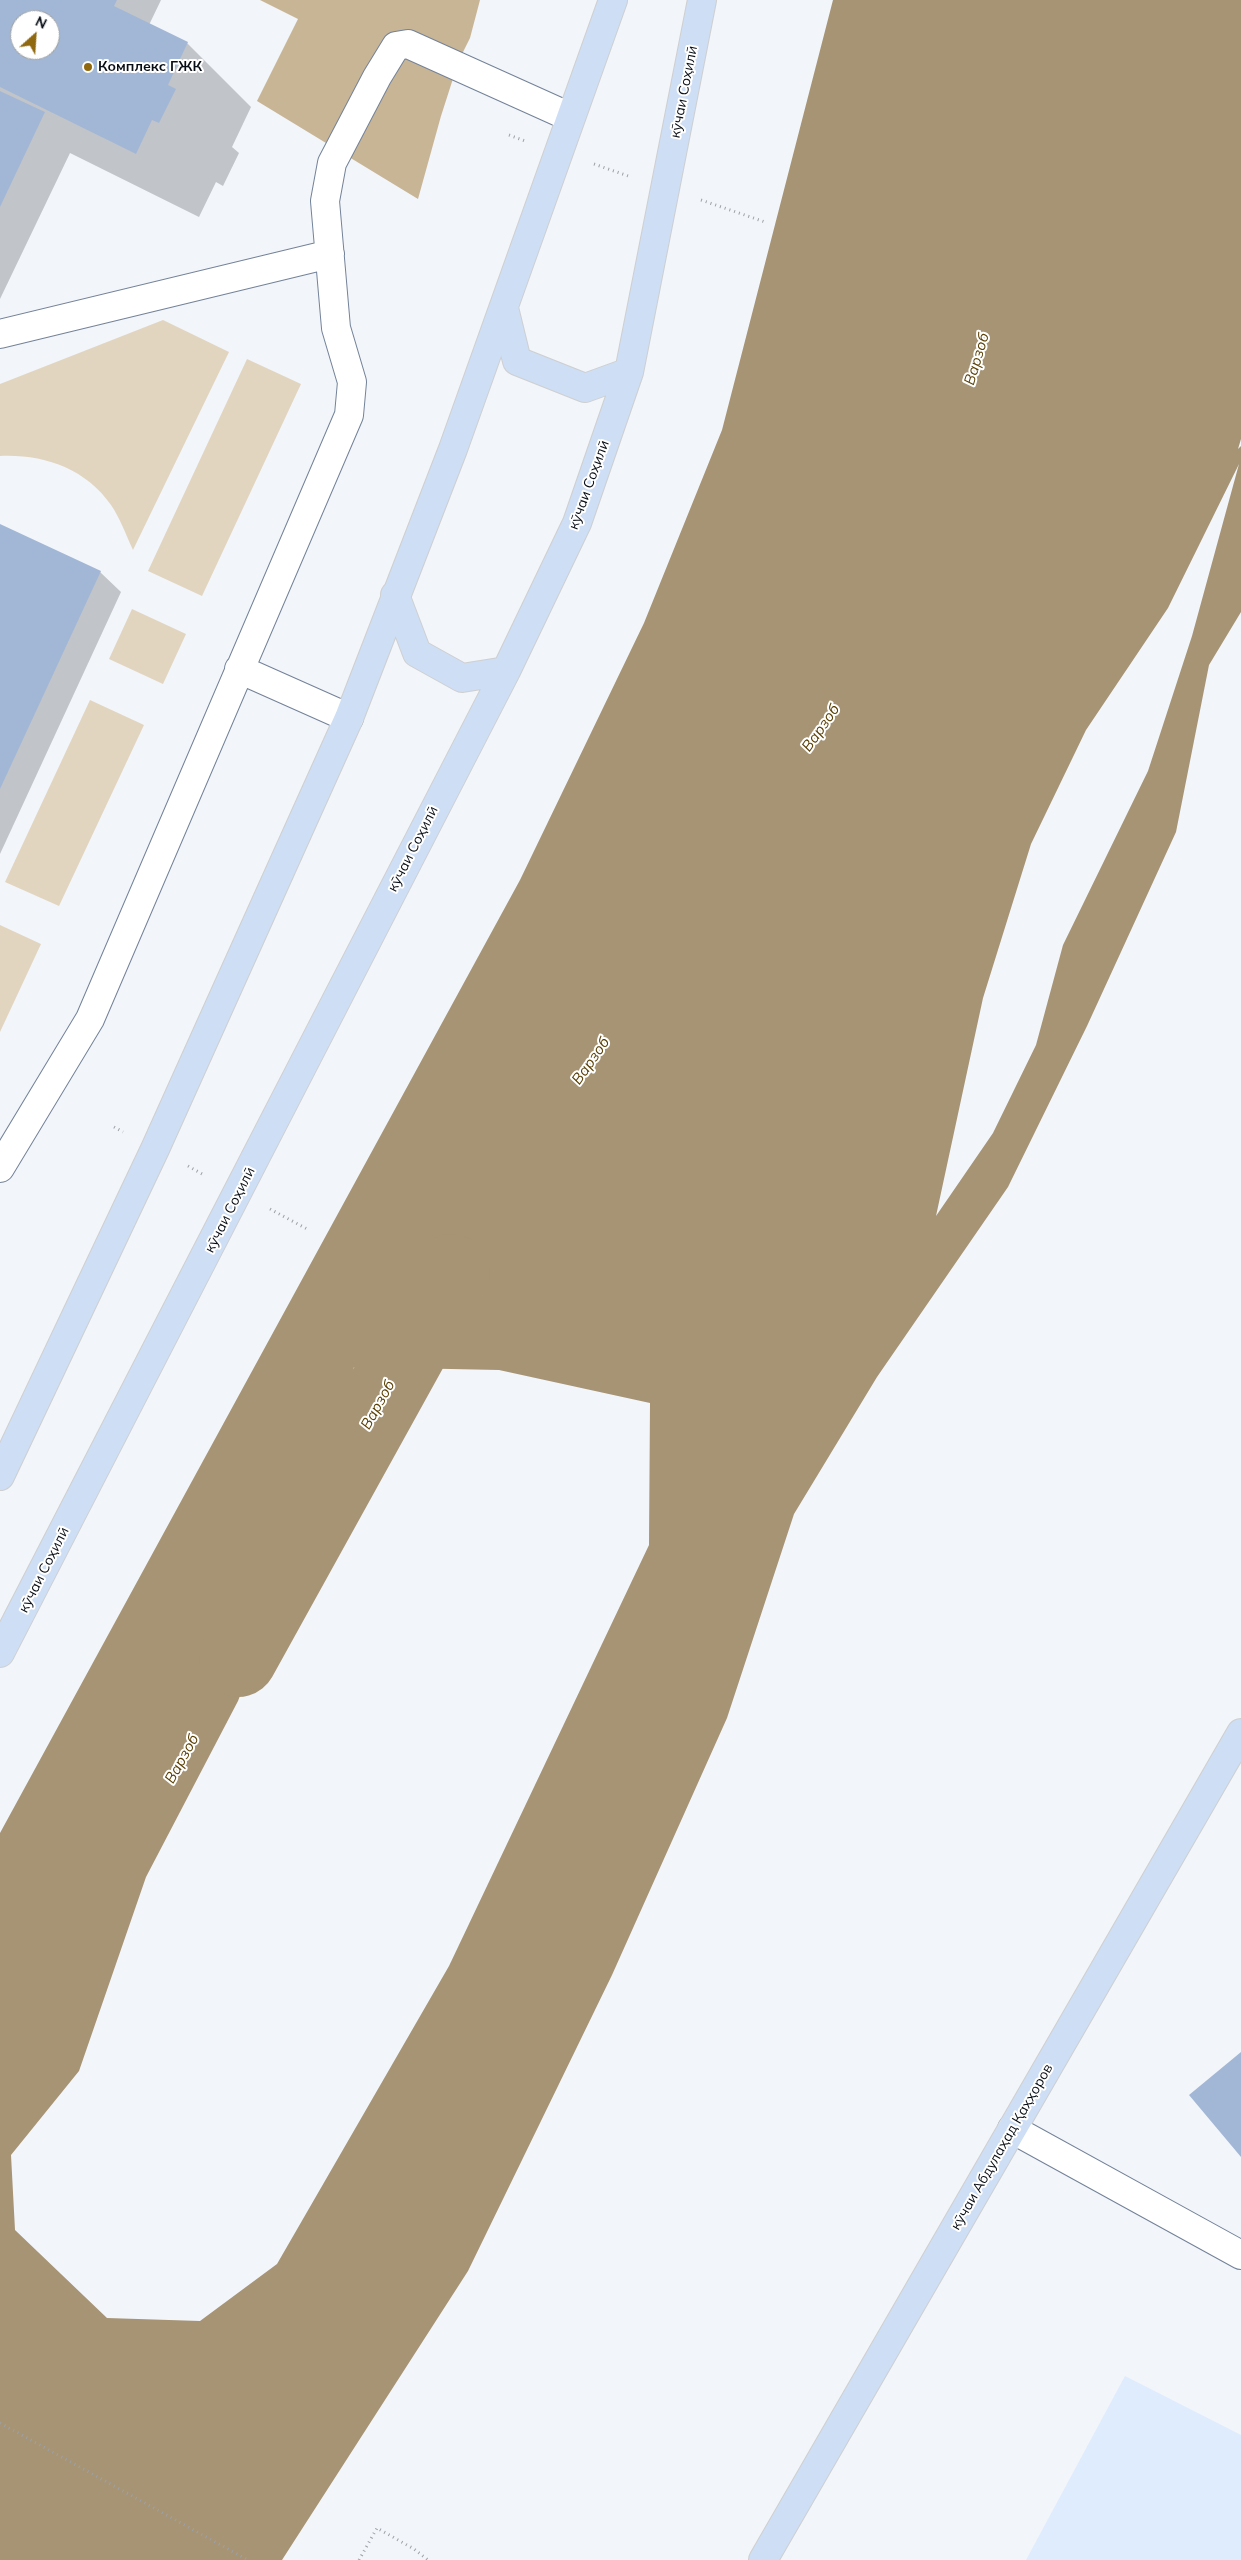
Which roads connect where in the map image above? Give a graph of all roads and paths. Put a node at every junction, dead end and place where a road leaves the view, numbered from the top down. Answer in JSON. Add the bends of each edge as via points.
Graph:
{"nodes":[{"id":1,"x":612,"y":0,"type":"edge"},
{"id":2,"x":702,"y":0,"type":"edge"},
{"id":3,"x":570,"y":117,"type":"junction"},
{"id":4,"x":330,"y":254,"type":"junction"},
{"id":5,"x":504,"y":308,"type":"junction"},
{"id":6,"x":0,"y":334,"type":"edge"},
{"id":7,"x":629,"y":372,"type":"junction"},
{"id":8,"x":395,"y":595,"type":"junction"},
{"id":9,"x":239,"y":669,"type":"junction"},
{"id":10,"x":506,"y":671,"type":"junction"},
{"id":11,"x":349,"y":718,"type":"junction"},
{"id":12,"x":0,"y":1168,"type":"edge"},
{"id":13,"x":0,"y":1476,"type":"edge"},
{"id":14,"x":0,"y":1653,"type":"edge"},
{"id":15,"x":1241,"y":1733,"type":"edge"},
{"id":16,"x":1012,"y":2129,"type":"junction"},
{"id":17,"x":1241,"y":2255,"type":"edge"},
{"id":18,"x":0,"y":2423,"type":"edge"},
{"id":19,"x":248,"y":2560,"type":"edge"},
{"id":20,"x":359,"y":2560,"type":"edge"},
{"id":21,"x":428,"y":2560,"type":"edge"},
{"id":22,"x":763,"y":2560,"type":"edge"}],
"edges":[{"from":1,"to":3,"type":"main road"},
{"from":2,"to":7,"type":"main road","name":"кӯчаи Соҳилӣ"},
{"from":3,"to":4,"type":"lane","via":[[408,44],[396,46],[332,163],[325,201]]},
{"from":3,"to":5,"type":"main road"},
{"from":4,"to":6,"type":"lane"},
{"from":4,"to":9,"type":"lane","via":[[336,328],[352,382],[349,415]]},
{"from":5,"to":7,"type":"main road","via":[[517,361],[585,388]]},
{"from":5,"to":8,"type":"main road","via":[[453,450]]},
{"from":7,"to":10,"type":"main road","name":"кӯчаи Соҳилӣ","via":[[577,523]]},
{"from":8,"to":10,"type":"main road","via":[[417,652],[462,678]]},
{"from":8,"to":11,"type":"main road"},
{"from":9,"to":11,"type":"lane"},
{"from":9,"to":12,"type":"lane","via":[[90,1019]]},
{"from":10,"to":14,"type":"main road","name":"кӯчаи Соҳилӣ"},
{"from":11,"to":13,"type":"main road","via":[[155,1149]]},
{"from":15,"to":16,"type":"main road","name":"кӯчаи Абдулаҳад Қаҳҳоров"},
{"from":16,"to":17,"type":"lane"},
{"from":16,"to":22,"type":"main road","name":"кӯчаи Абдулаҳад Қаҳҳоров"},
{"from":18,"to":19,"type":"path"},
{"from":20,"to":21,"type":"path","via":[[377,2528]]}]}
